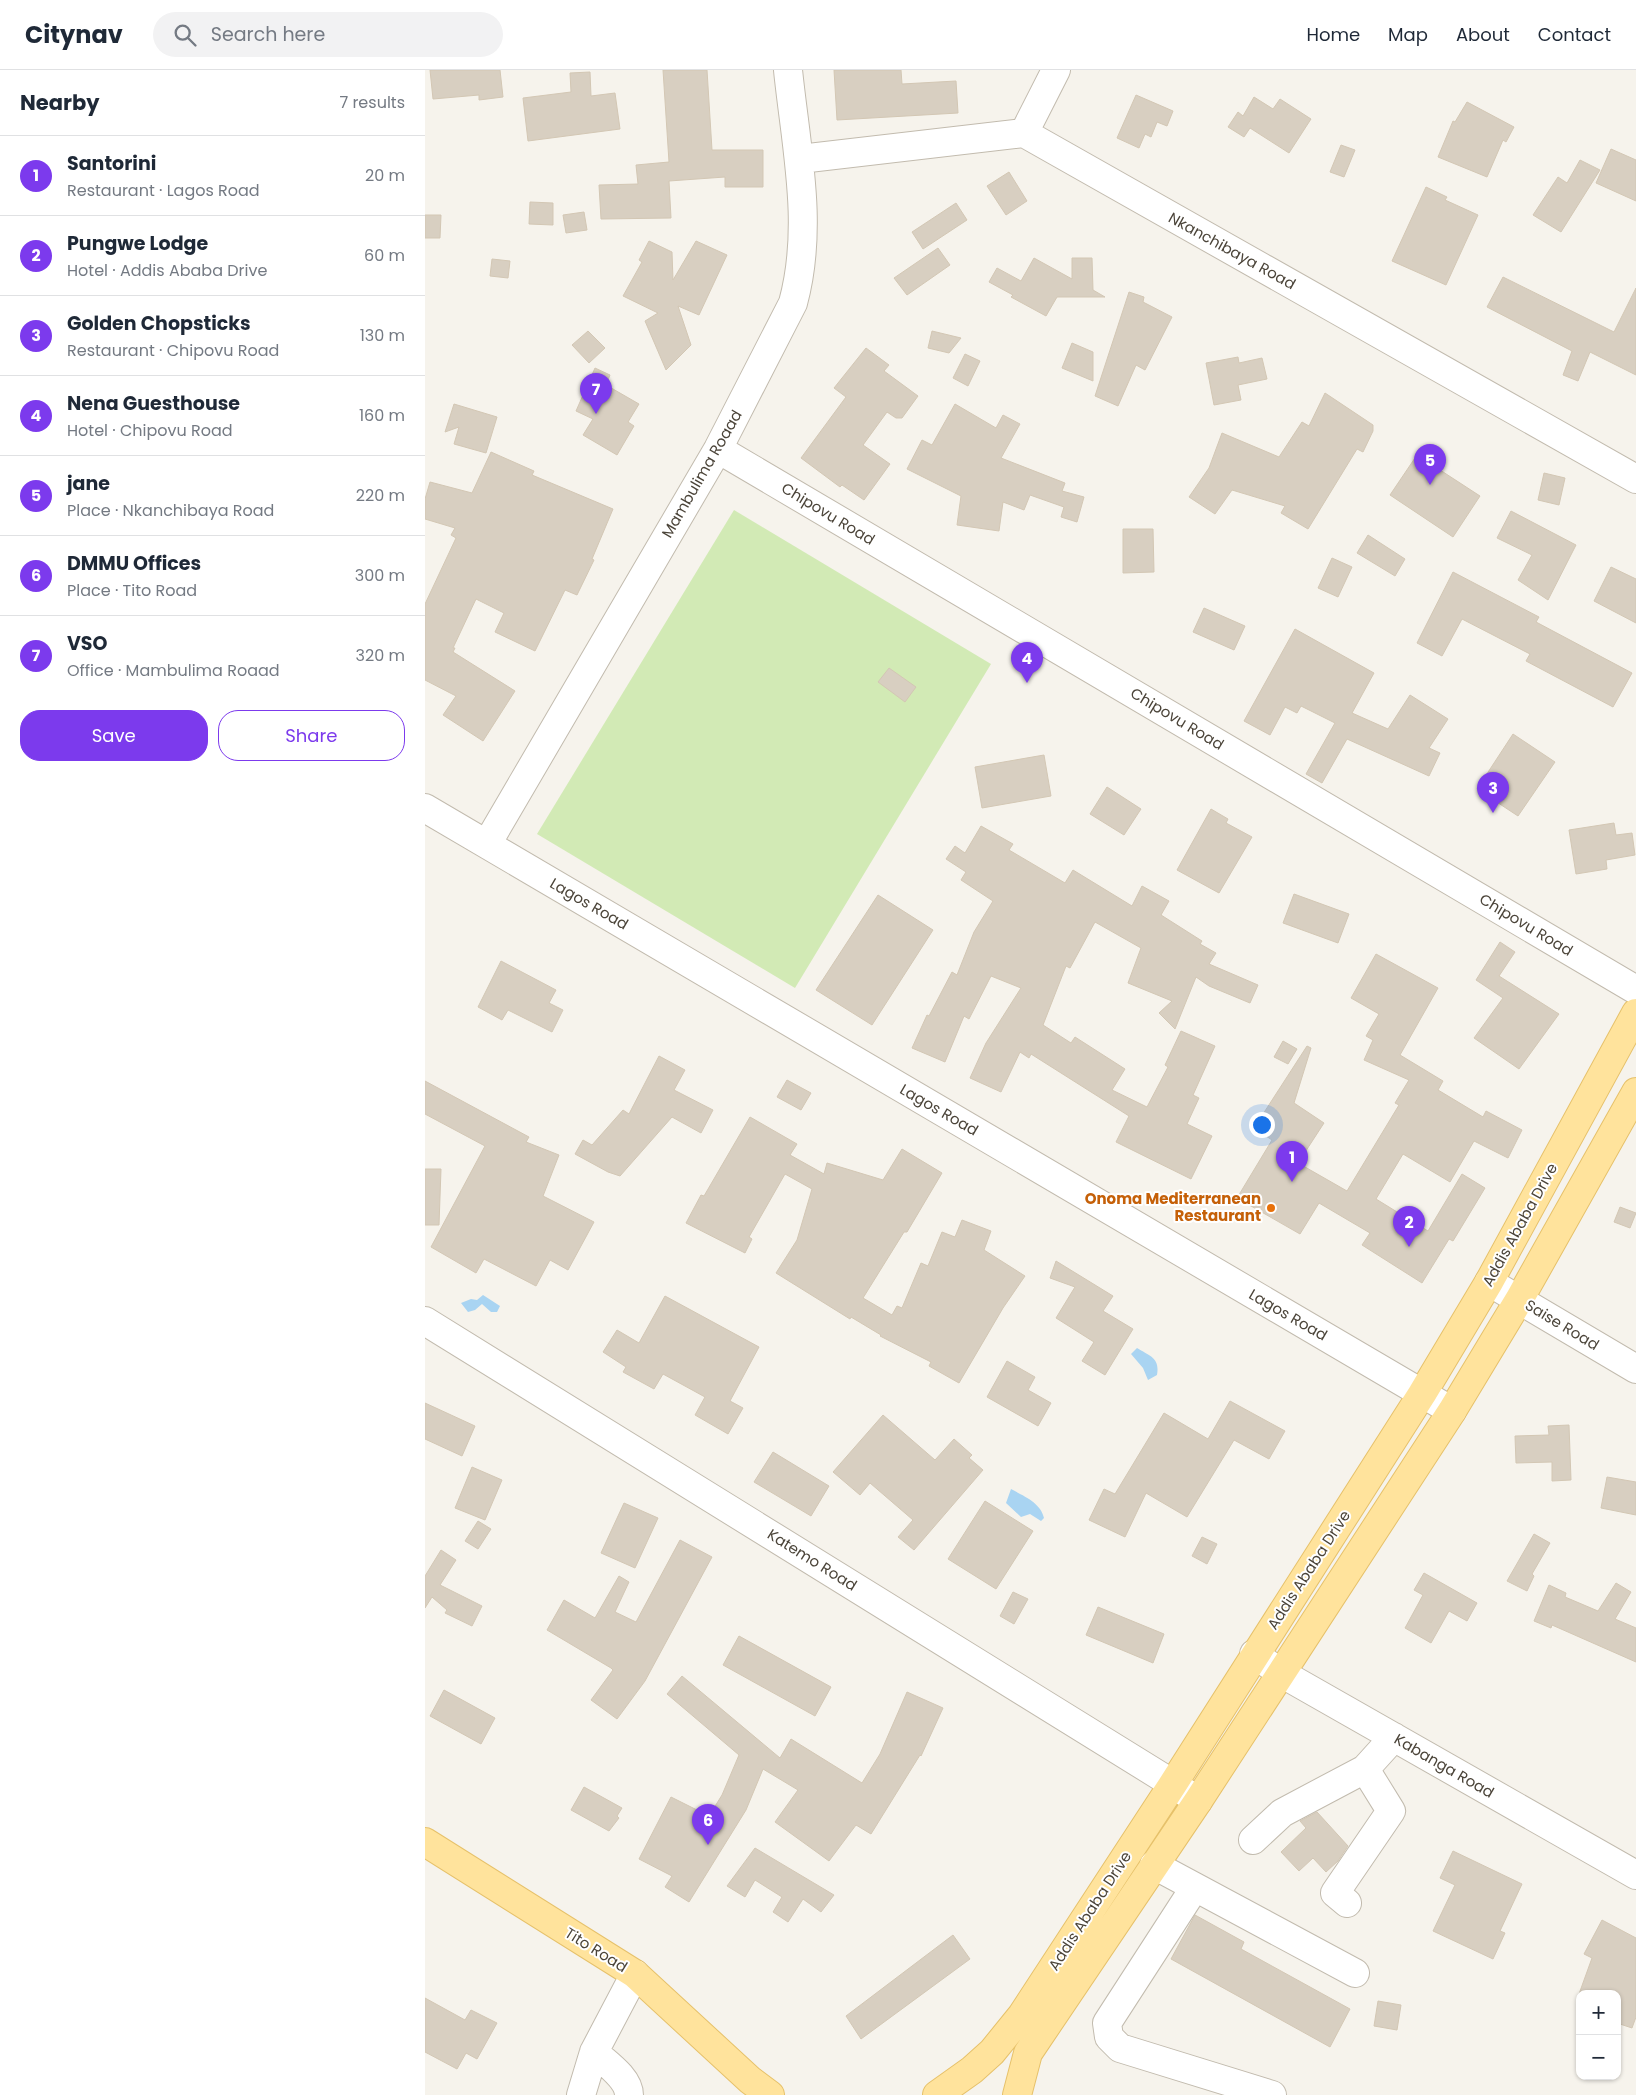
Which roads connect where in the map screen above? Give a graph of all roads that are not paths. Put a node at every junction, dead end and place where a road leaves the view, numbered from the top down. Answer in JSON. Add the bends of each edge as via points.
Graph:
{"nodes":[{"id":1,"x":788,"y":70,"type":"edge"},
{"id":2,"x":1056,"y":70,"type":"edge"},
{"id":3,"x":1023,"y":133,"type":"junction"},
{"id":4,"x":799,"y":158,"type":"junction"},
{"id":5,"x":718,"y":449,"type":"junction"},
{"id":6,"x":1636,"y":480,"type":"edge"},
{"id":7,"x":425,"y":808,"type":"edge"},
{"id":8,"x":487,"y":844,"type":"junction"},
{"id":9,"x":1636,"y":990,"type":"edge"},
{"id":10,"x":1636,"y":1012,"type":"edge"},
{"id":11,"x":1636,"y":1092,"type":"edge"},
{"id":12,"x":1489,"y":1282,"type":"junction"},
{"id":13,"x":1519,"y":1300,"type":"junction"},
{"id":14,"x":425,"y":1321,"type":"edge"},
{"id":15,"x":1636,"y":1369,"type":"edge"},
{"id":16,"x":1422,"y":1394,"type":"junction"},
{"id":17,"x":1452,"y":1411,"type":"junction"},
{"id":18,"x":1254,"y":1654,"type":"junction"},
{"id":19,"x":1281,"y":1673,"type":"junction"},
{"id":20,"x":1394,"y":1737,"type":"junction"},
{"id":21,"x":1365,"y":1768,"type":"junction"},
{"id":22,"x":1173,"y":1784,"type":"junction"},
{"id":23,"x":1198,"y":1801,"type":"junction"},
{"id":24,"x":1253,"y":1840,"type":"dead end"},
{"id":25,"x":425,"y":1842,"type":"edge"},
{"id":26,"x":1154,"y":1865,"type":"junction"},
{"id":27,"x":1636,"y":1875,"type":"edge"},
{"id":28,"x":1195,"y":1888,"type":"junction"},
{"id":29,"x":1347,"y":1902,"type":"dead end"},
{"id":30,"x":1355,"y":1972,"type":"dead end"},
{"id":31,"x":635,"y":1974,"type":"junction"},
{"id":32,"x":595,"y":2052,"type":"junction"},
{"id":33,"x":758,"y":2090,"type":"edge"},
{"id":34,"x":581,"y":2095,"type":"edge"},
{"id":35,"x":629,"y":2095,"type":"edge"},
{"id":36,"x":937,"y":2095,"type":"edge"},
{"id":37,"x":1017,"y":2095,"type":"edge"},
{"id":38,"x":1272,"y":2095,"type":"edge"}],
"edges":[{"from":1,"to":4,"type":"street","name":"Mambulima Roaad"},
{"from":2,"to":3,"type":"street"},
{"from":3,"to":4,"type":"street"},
{"from":3,"to":6,"type":"street","name":"Nkanchibaya Road"},
{"from":4,"to":5,"type":"street","name":"Mambulima Roaad","via":[[803,243],[793,303]]},
{"from":5,"to":8,"type":"street","name":"Mambulima Roaad"},
{"from":5,"to":9,"type":"street","name":"Chipovu Road"},
{"from":7,"to":8,"type":"street","name":"Lagos Road"},
{"from":8,"to":16,"type":"street","name":"Lagos Road"},
{"from":10,"to":12,"type":"main road","name":"Addis Ababa Drive"},
{"from":11,"to":13,"type":"main road","name":"Addis Ababa Drive"},
{"from":12,"to":13,"type":"street","name":"Saise Road"},
{"from":12,"to":16,"type":"main road","name":"Addis Ababa Drive"},
{"from":13,"to":15,"type":"street","name":"Saise Road"},
{"from":13,"to":17,"type":"main road","name":"Addis Ababa Drive"},
{"from":14,"to":22,"type":"street","name":"Katemo Road"},
{"from":16,"to":17,"type":"street","name":"Lagos Road"},
{"from":16,"to":18,"type":"main road","name":"Addis Ababa Drive"},
{"from":17,"to":19,"type":"main road","name":"Addis Ababa Drive"},
{"from":18,"to":19,"type":"street","name":"Kabanga Road"},
{"from":18,"to":22,"type":"main road","name":"Addis Ababa Drive"},
{"from":19,"to":20,"type":"street","name":"Kabanga Road"},
{"from":19,"to":23,"type":"main road","name":"Addis Ababa Drive"},
{"from":20,"to":21,"type":"street"},
{"from":20,"to":27,"type":"street","name":"Kabanga Road"},
{"from":21,"to":24,"type":"street","via":[[1282,1813]]},
{"from":21,"to":29,"type":"street","via":[[1391,1811],[1335,1894]]},
{"from":22,"to":23,"type":"street","name":"Katemo Road"},
{"from":22,"to":36,"type":"main road","name":"Addis Ababa Drive","via":[[1022,2015],[992,2052]]},
{"from":23,"to":26,"type":"main road","name":"Addis Ababa Drive"},
{"from":25,"to":31,"type":"main road","name":"Tito Road"},
{"from":26,"to":28,"type":"street"},
{"from":26,"to":37,"type":"main road","name":"Addis Ababa Drive","via":[[1028,2053]]},
{"from":28,"to":30,"type":"street"},
{"from":28,"to":38,"type":"street","via":[[1107,2023],[1109,2037],[1120,2048]]},
{"from":31,"to":32,"type":"street"},
{"from":31,"to":33,"type":"main road","name":"Tito Road"},
{"from":32,"to":34,"type":"street"},
{"from":32,"to":35,"type":"street","via":[[624,2080]]}]}
